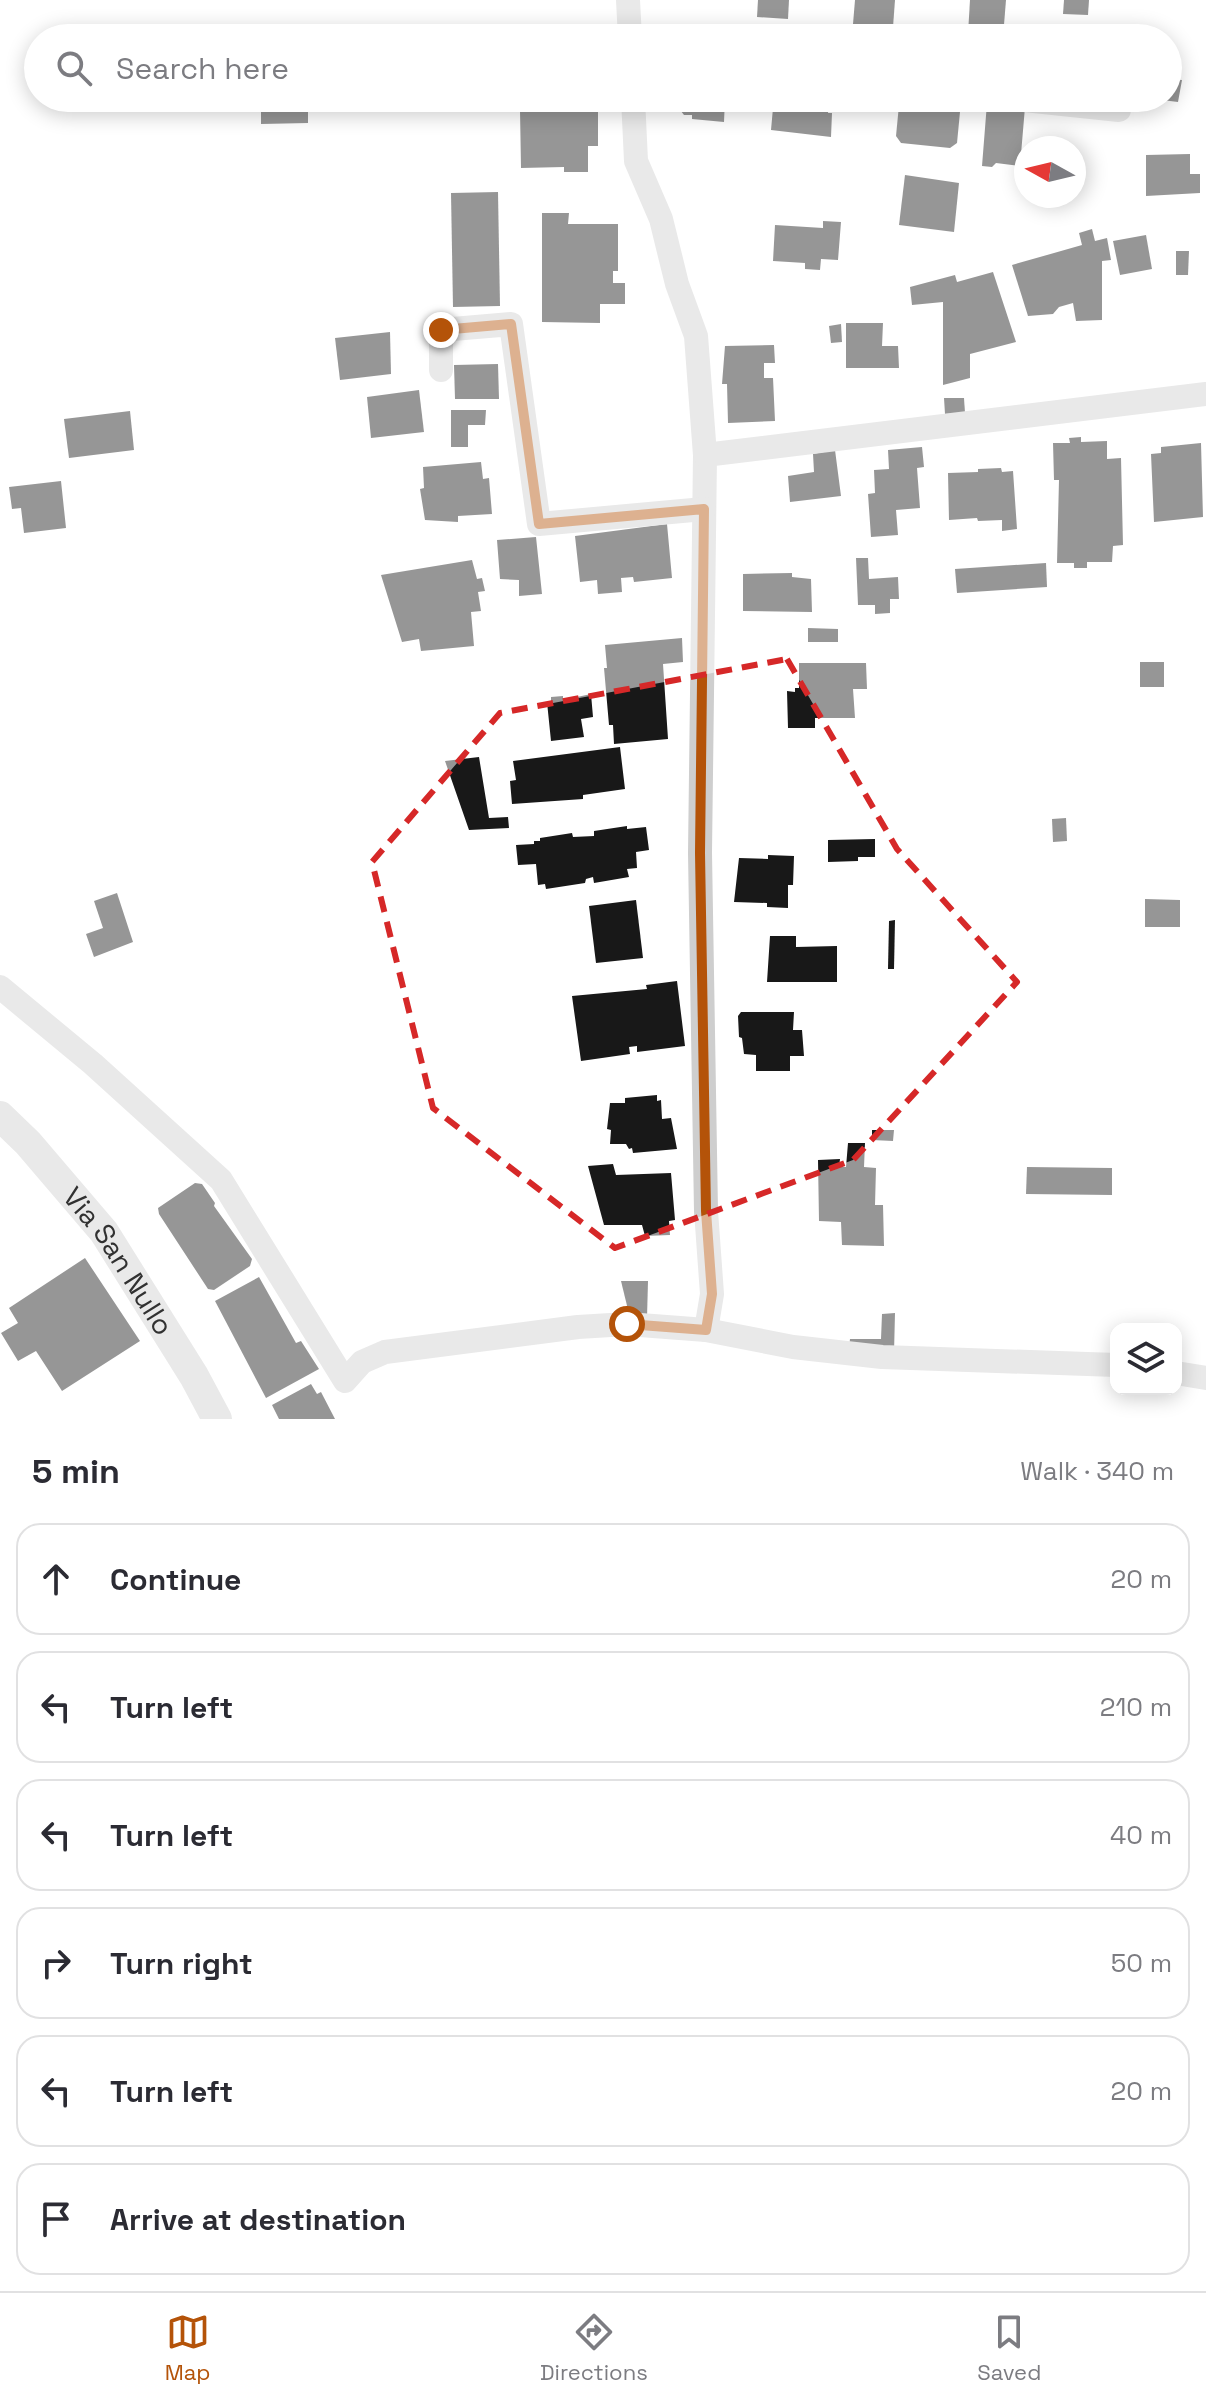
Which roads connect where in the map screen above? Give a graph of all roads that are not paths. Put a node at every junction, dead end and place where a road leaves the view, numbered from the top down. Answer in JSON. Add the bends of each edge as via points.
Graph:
{"nodes":[{"id":1,"x":628,"y":0,"type":"edge"},
{"id":2,"x":629,"y":24,"type":"edge"},
{"id":3,"x":634,"y":112,"type":"edge"},
{"id":4,"x":441,"y":370,"type":"dead end"},
{"id":5,"x":1206,"y":394,"type":"edge"},
{"id":6,"x":705,"y":455,"type":"junction"},
{"id":7,"x":704,"y":509,"type":"junction"},
{"id":8,"x":0,"y":987,"type":"edge"},
{"id":9,"x":0,"y":1116,"type":"edge"},
{"id":10,"x":706,"y":1330,"type":"junction"},
{"id":11,"x":1110,"y":1365,"type":"edge"},
{"id":12,"x":1182,"y":1374,"type":"edge"},
{"id":13,"x":1206,"y":1378,"type":"edge"},
{"id":14,"x":217,"y":1419,"type":"edge"}],
"edges":[{"from":1,"to":2,"type":"street"},
{"from":3,"to":6,"type":"street","via":[[636,161],[661,219],[696,336]]},
{"from":4,"to":7,"type":"street","via":[[441,330],[511,324],[539,524]]},
{"from":5,"to":6,"type":"street"},
{"from":6,"to":7,"type":"street"},
{"from":7,"to":10,"type":"street","via":[[700,853],[712,1294]]},
{"from":8,"to":10,"type":"street","via":[[221,1180],[345,1381],[362,1362],[385,1352],[578,1327],[627,1324]]},
{"from":9,"to":14,"type":"street","name":"Via San Nullo","via":[[104,1232]]},
{"from":10,"to":11,"type":"street","via":[[882,1357]]},
{"from":12,"to":13,"type":"street"}]}
